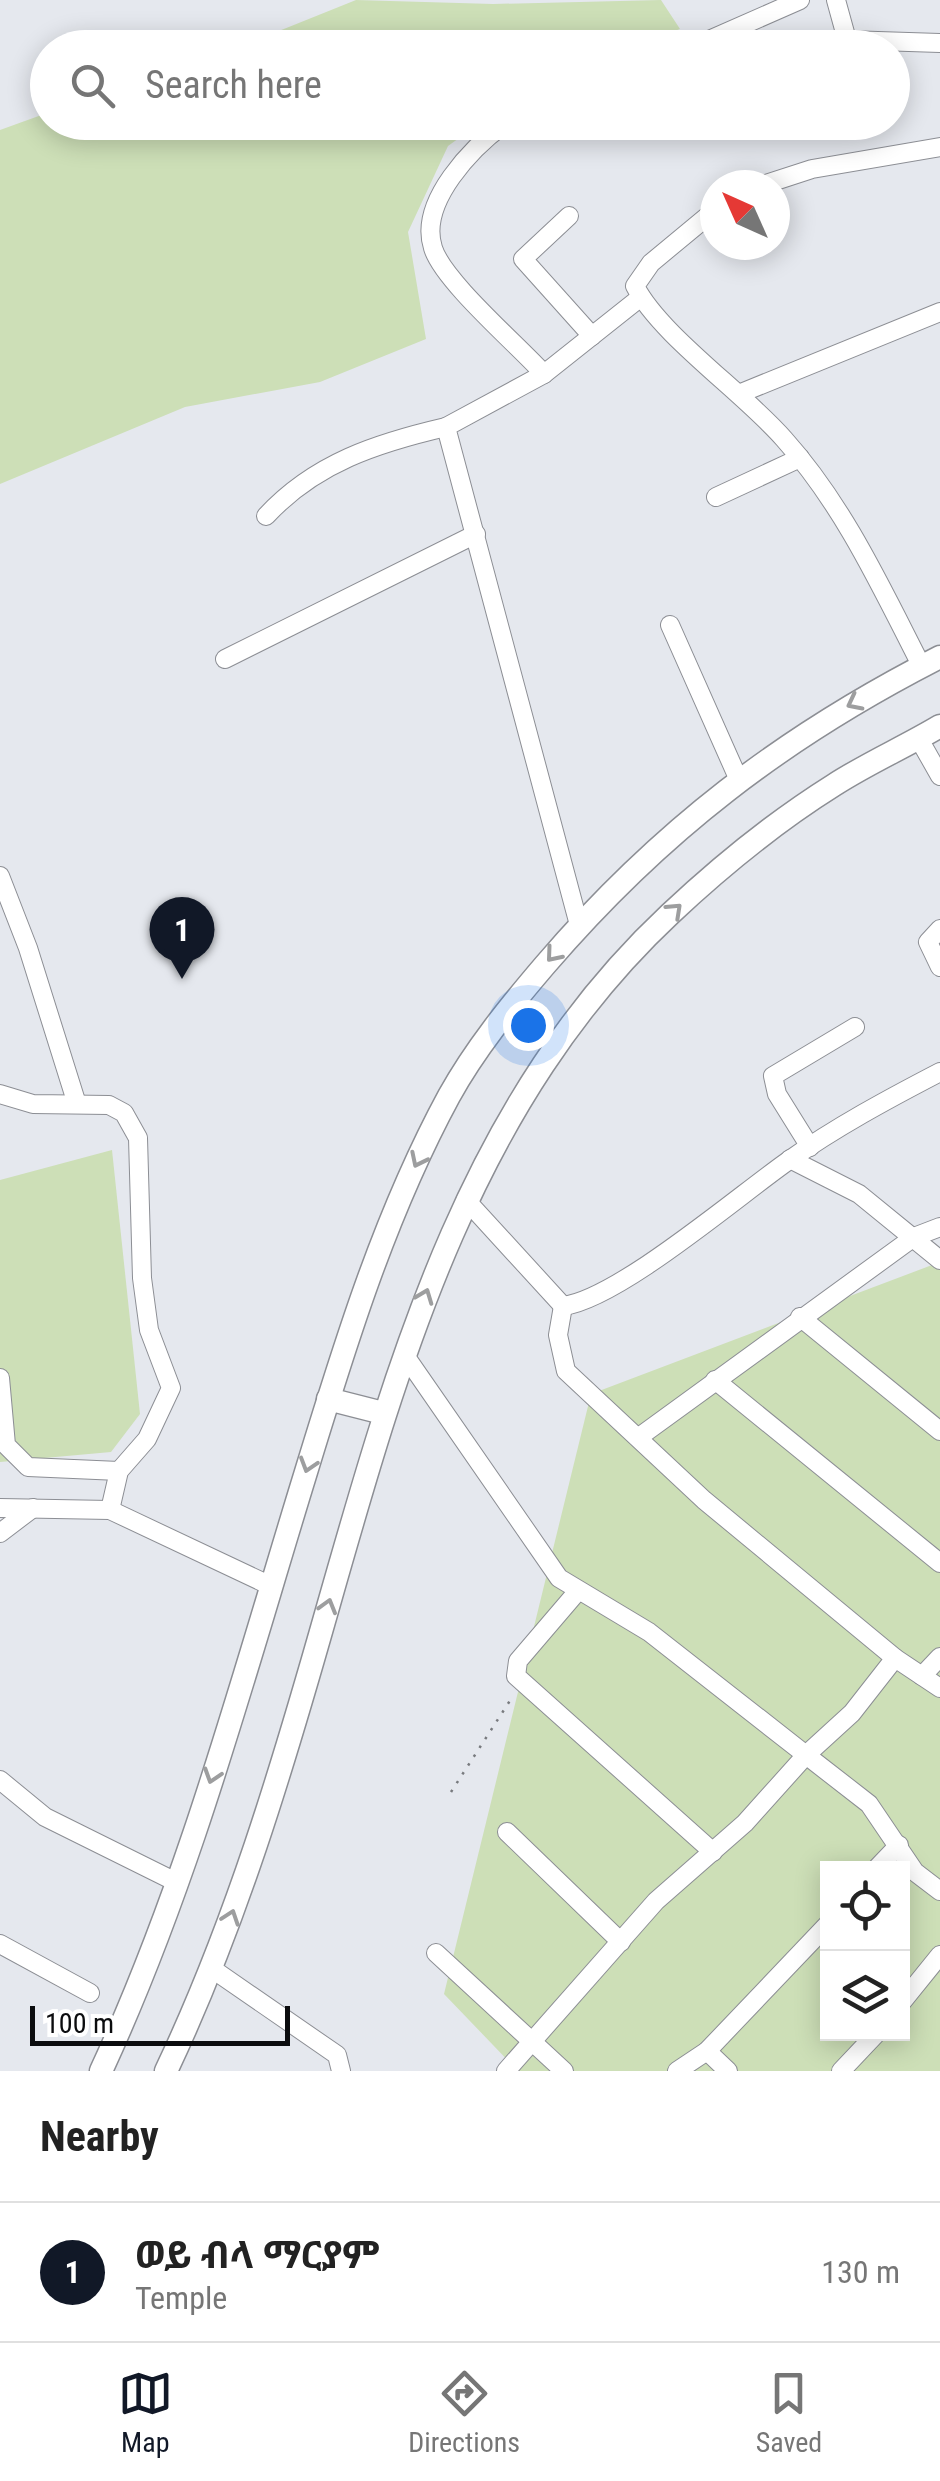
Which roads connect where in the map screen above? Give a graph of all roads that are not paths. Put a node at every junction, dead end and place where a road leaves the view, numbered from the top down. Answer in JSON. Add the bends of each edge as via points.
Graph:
{"nodes":[{"id":1,"x":800,"y":0,"type":"edge"},
{"id":2,"x":836,"y":0,"type":"edge"},
{"id":3,"x":732,"y":30,"type":"edge"},
{"id":4,"x":844,"y":30,"type":"edge"},
{"id":5,"x":910,"y":42,"type":"edge"},
{"id":6,"x":940,"y":43,"type":"edge"},
{"id":7,"x":482,"y":140,"type":"edge"},
{"id":8,"x":940,"y":147,"type":"edge"},
{"id":9,"x":790,"y":176,"type":"edge"},
{"id":10,"x":568,"y":216,"type":"dead end"},
{"id":11,"x":700,"y":223,"type":"edge"},
{"id":12,"x":641,"y":297,"type":"junction"},
{"id":13,"x":940,"y":312,"type":"edge"},
{"id":14,"x":592,"y":336,"type":"junction"},
{"id":15,"x":544,"y":374,"type":"junction"},
{"id":16,"x":741,"y":393,"type":"junction"},
{"id":17,"x":446,"y":427,"type":"junction"},
{"id":18,"x":800,"y":458,"type":"junction"},
{"id":19,"x":716,"y":497,"type":"dead end"},
{"id":20,"x":266,"y":516,"type":"dead end"},
{"id":21,"x":476,"y":534,"type":"junction"},
{"id":22,"x":670,"y":625,"type":"dead end"},
{"id":23,"x":225,"y":659,"type":"dead end"},
{"id":24,"x":931,"y":662,"type":"edge"},
{"id":25,"x":940,"y":726,"type":"edge"},
{"id":26,"x":919,"y":739,"type":"junction"},
{"id":27,"x":940,"y":776,"type":"edge"},
{"id":28,"x":738,"y":778,"type":"junction"},
{"id":29,"x":0,"y":876,"type":"edge"},
{"id":30,"x":579,"y":925,"type":"junction"},
{"id":31,"x":940,"y":929,"type":"edge"},
{"id":32,"x":940,"y":967,"type":"edge"},
{"id":33,"x":855,"y":1027,"type":"dead end"},
{"id":34,"x":940,"y":1072,"type":"edge"},
{"id":35,"x":0,"y":1094,"type":"edge"},
{"id":36,"x":76,"y":1102,"type":"junction"},
{"id":37,"x":810,"y":1147,"type":"junction"},
{"id":38,"x":790,"y":1160,"type":"junction"},
{"id":39,"x":466,"y":1200,"type":"junction"},
{"id":40,"x":940,"y":1227,"type":"edge"},
{"id":41,"x":914,"y":1238,"type":"junction"},
{"id":42,"x":940,"y":1260,"type":"edge"},
{"id":43,"x":563,"y":1306,"type":"junction"},
{"id":44,"x":800,"y":1317,"type":"junction"},
{"id":45,"x":404,"y":1354,"type":"junction"},
{"id":46,"x":0,"y":1378,"type":"edge"},
{"id":47,"x":716,"y":1380,"type":"junction"},
{"id":48,"x":328,"y":1399,"type":"junction"},
{"id":49,"x":384,"y":1413,"type":"junction"},
{"id":50,"x":940,"y":1431,"type":"edge"},
{"id":51,"x":638,"y":1436,"type":"junction"},
{"id":52,"x":118,"y":1471,"type":"junction"},
{"id":53,"x":0,"y":1508,"type":"edge"},
{"id":54,"x":33,"y":1508,"type":"junction"},
{"id":55,"x":110,"y":1510,"type":"junction"},
{"id":56,"x":0,"y":1533,"type":"edge"},
{"id":57,"x":940,"y":1563,"type":"edge"},
{"id":58,"x":271,"y":1586,"type":"junction"},
{"id":59,"x":577,"y":1592,"type":"junction"},
{"id":60,"x":940,"y":1657,"type":"edge"},
{"id":61,"x":895,"y":1658,"type":"junction"},
{"id":62,"x":922,"y":1676,"type":"junction"},
{"id":63,"x":940,"y":1688,"type":"edge"},
{"id":64,"x":806,"y":1755,"type":"junction"},
{"id":65,"x":0,"y":1780,"type":"edge"},
{"id":66,"x":507,"y":1832,"type":"dead end"},
{"id":67,"x":899,"y":1844,"type":"junction"},
{"id":68,"x":713,"y":1852,"type":"junction"},
{"id":69,"x":883,"y":1861,"type":"edge"},
{"id":70,"x":178,"y":1883,"type":"junction"},
{"id":71,"x":940,"y":1891,"type":"edge"},
{"id":72,"x":820,"y":1932,"type":"edge"},
{"id":73,"x":620,"y":1942,"type":"junction"},
{"id":74,"x":1,"y":1948,"type":"edge"},
{"id":75,"x":436,"y":1952,"type":"dead end"},
{"id":76,"x":940,"y":1954,"type":"edge"},
{"id":77,"x":211,"y":1968,"type":"junction"},
{"id":78,"x":910,"y":1992,"type":"edge"},
{"id":79,"x":90,"y":1993,"type":"dead end"},
{"id":80,"x":869,"y":2041,"type":"edge"},
{"id":81,"x":533,"y":2042,"type":"junction"},
{"id":82,"x":707,"y":2051,"type":"junction"},
{"id":83,"x":101,"y":2071,"type":"edge"},
{"id":84,"x":166,"y":2071,"type":"edge"},
{"id":85,"x":342,"y":2071,"type":"edge"},
{"id":86,"x":506,"y":2071,"type":"edge"},
{"id":87,"x":564,"y":2071,"type":"edge"},
{"id":88,"x":678,"y":2071,"type":"edge"},
{"id":89,"x":728,"y":2071,"type":"edge"},
{"id":90,"x":841,"y":2071,"type":"edge"}],
"edges":[{"from":1,"to":3,"type":"street"},
{"from":2,"to":4,"type":"street"},
{"from":5,"to":6,"type":"street"},
{"from":7,"to":15,"type":"street","via":[[441,196],[430,233],[442,267]]},
{"from":8,"to":9,"type":"street"},
{"from":10,"to":14,"type":"street","via":[[524,259]]},
{"from":11,"to":12,"type":"street","via":[[636,279]]},
{"from":12,"to":14,"type":"street"},
{"from":12,"to":16,"type":"street"},
{"from":13,"to":16,"type":"street"},
{"from":14,"to":15,"type":"street"},
{"from":15,"to":17,"type":"street"},
{"from":16,"to":18,"type":"street"},
{"from":17,"to":20,"type":"street","via":[[337,461],[286,494]]},
{"from":17,"to":21,"type":"street"},
{"from":18,"to":19,"type":"street"},
{"from":18,"to":24,"type":"street"},
{"from":21,"to":23,"type":"street"},
{"from":21,"to":30,"type":"street"},
{"from":22,"to":28,"type":"street"},
{"from":24,"to":28,"type":"main road","one_way":true,"via":[[830,716]]},
{"from":25,"to":26,"type":"main road"},
{"from":26,"to":27,"type":"street"},
{"from":39,"to":26,"type":"main road","one_way":true,"via":[[532,1080],[606,982],[667,916],[799,808]]},
{"from":28,"to":30,"type":"main road","via":[[641,860]]},
{"from":29,"to":36,"type":"street"},
{"from":30,"to":48,"type":"main road","one_way":true,"via":[[501,1016],[450,1093],[392,1214]]},
{"from":31,"to":32,"type":"street","via":[[928,942]]},
{"from":33,"to":37,"type":"street","via":[[773,1076],[776,1094]]},
{"from":34,"to":37,"type":"street"},
{"from":35,"to":36,"type":"street","via":[[33,1104]]},
{"from":36,"to":52,"type":"street","via":[[109,1104],[124,1113],[138,1138],[142,1278],[149,1330],[170,1388],[148,1439]]},
{"from":37,"to":38,"type":"street"},
{"from":38,"to":41,"type":"street","via":[[859,1194]]},
{"from":38,"to":43,"type":"street","via":[[644,1264]]},
{"from":39,"to":43,"type":"street"},
{"from":45,"to":39,"type":"main road","one_way":true},
{"from":40,"to":41,"type":"street"},
{"from":41,"to":42,"type":"street"},
{"from":41,"to":44,"type":"street"},
{"from":43,"to":51,"type":"street","via":[[558,1334],[566,1371]]},
{"from":44,"to":47,"type":"street"},
{"from":44,"to":50,"type":"street"},
{"from":45,"to":49,"type":"main road"},
{"from":45,"to":59,"type":"street","via":[[548,1567]]},
{"from":46,"to":52,"type":"street","via":[[6,1445],[28,1467]]},
{"from":47,"to":51,"type":"street"},
{"from":47,"to":57,"type":"street"},
{"from":48,"to":49,"type":"main road"},
{"from":48,"to":58,"type":"main road","one_way":true},
{"from":77,"to":49,"type":"main road","one_way":true,"via":[[321,1632]]},
{"from":51,"to":61,"type":"street","via":[[718,1512]]},
{"from":52,"to":55,"type":"street"},
{"from":53,"to":54,"type":"street"},
{"from":54,"to":55,"type":"street"},
{"from":54,"to":56,"type":"street"},
{"from":55,"to":58,"type":"street"},
{"from":58,"to":70,"type":"main road","one_way":true},
{"from":59,"to":64,"type":"street","via":[[649,1632]]},
{"from":59,"to":68,"type":"street","via":[[518,1661],[516,1676]]},
{"from":60,"to":62,"type":"street"},
{"from":61,"to":62,"type":"street"},
{"from":61,"to":64,"type":"street","via":[[852,1713]]},
{"from":62,"to":63,"type":"street"},
{"from":64,"to":67,"type":"street","via":[[869,1804]]},
{"from":64,"to":68,"type":"street"},
{"from":65,"to":70,"type":"street","via":[[45,1817]]},
{"from":66,"to":73,"type":"street"},
{"from":67,"to":69,"type":"street"},
{"from":67,"to":71,"type":"street","via":[[915,1872]]},
{"from":68,"to":73,"type":"street"},
{"from":70,"to":83,"type":"main road"},
{"from":72,"to":82,"type":"street"},
{"from":73,"to":81,"type":"street"},
{"from":74,"to":79,"type":"street"},
{"from":75,"to":81,"type":"street"},
{"from":76,"to":78,"type":"street"},
{"from":77,"to":84,"type":"main road"},
{"from":77,"to":85,"type":"street","via":[[337,2055]]},
{"from":80,"to":90,"type":"street"},
{"from":81,"to":86,"type":"street"},
{"from":81,"to":87,"type":"street"},
{"from":82,"to":88,"type":"street"},
{"from":82,"to":89,"type":"street"}]}
